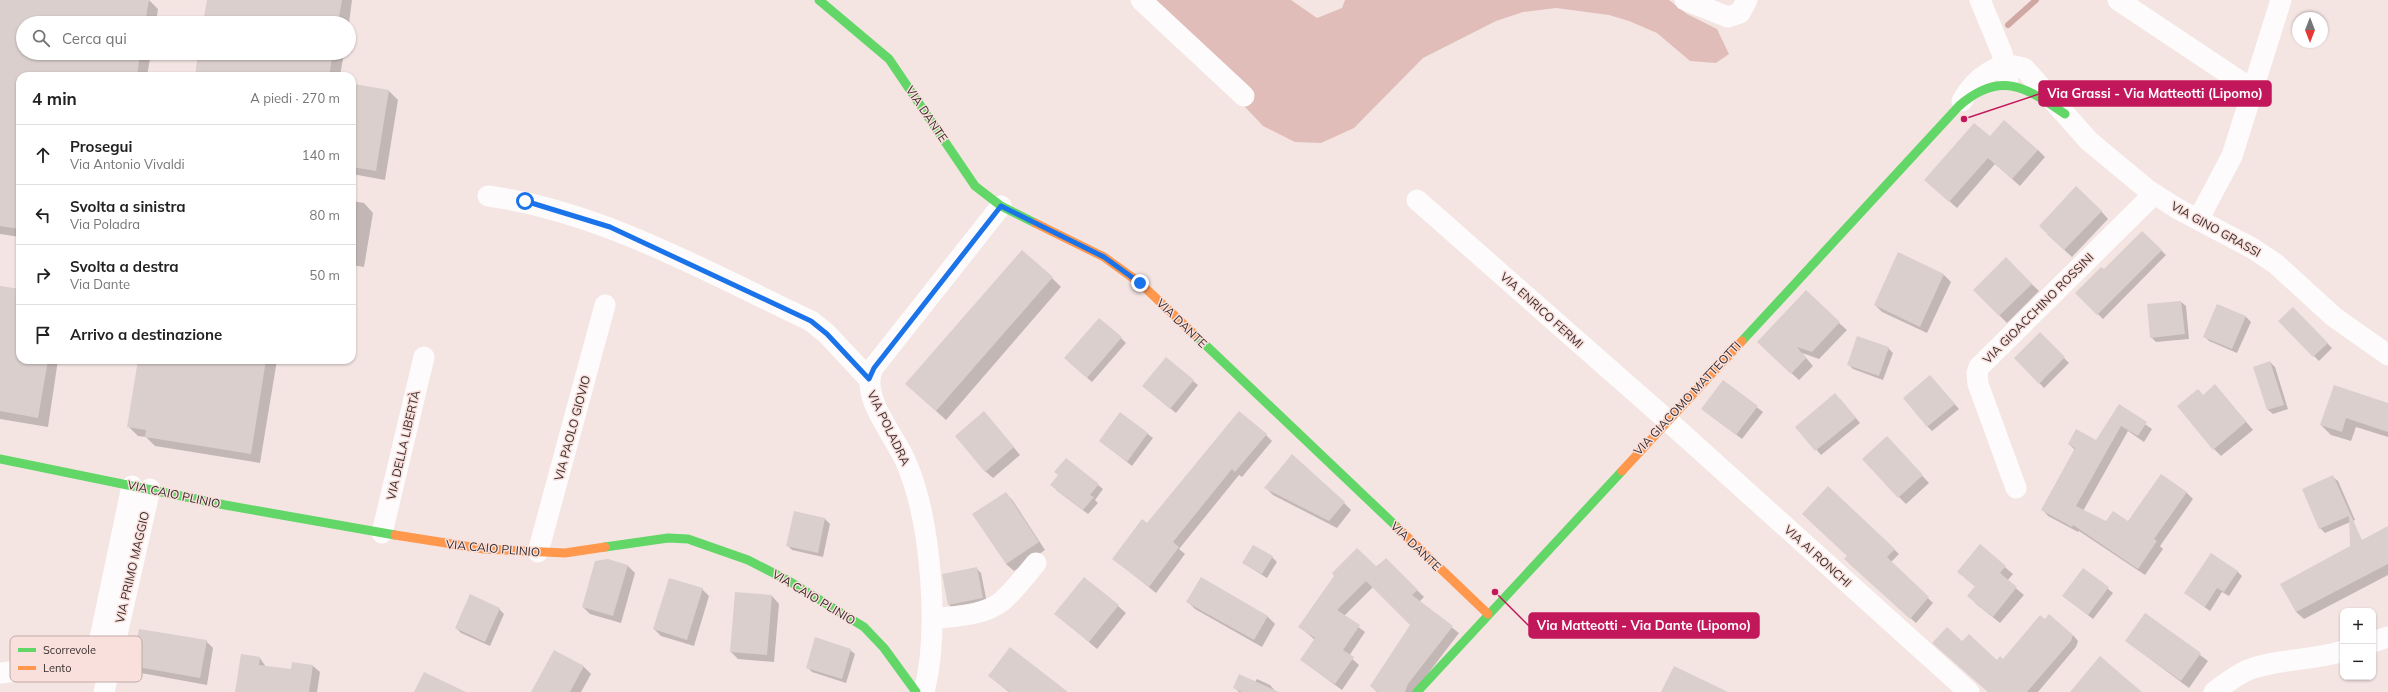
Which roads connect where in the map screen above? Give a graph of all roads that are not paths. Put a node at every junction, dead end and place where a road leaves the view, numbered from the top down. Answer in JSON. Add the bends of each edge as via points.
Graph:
{"nodes":[{"id":1,"x":819,"y":0,"type":"edge"},
{"id":2,"x":1141,"y":0,"type":"edge"},
{"id":3,"x":1685,"y":0,"type":"edge"},
{"id":4,"x":1747,"y":0,"type":"edge"},
{"id":5,"x":1980,"y":0,"type":"edge"},
{"id":6,"x":2118,"y":0,"type":"edge"},
{"id":7,"x":2280,"y":0,"type":"edge"},
{"id":8,"x":2007,"y":77,"type":"junction"},
{"id":9,"x":2253,"y":90,"type":"junction"},
{"id":10,"x":1244,"y":96,"type":"dead end"},
{"id":11,"x":1960,"y":106,"type":"joint"},
{"id":12,"x":2154,"y":194,"type":"junction"},
{"id":13,"x":488,"y":196,"type":"dead end"},
{"id":14,"x":1417,"y":200,"type":"dead end"},
{"id":15,"x":1001,"y":206,"type":"junction"},
{"id":16,"x":2199,"y":218,"type":"junction"},
{"id":17,"x":605,"y":305,"type":"dead end"},
{"id":18,"x":2388,"y":355,"type":"edge"},
{"id":19,"x":424,"y":357,"type":"dead end"},
{"id":20,"x":869,"y":379,"type":"junction"},
{"id":21,"x":1667,"y":420,"type":"junction"},
{"id":22,"x":0,"y":459,"type":"edge"},
{"id":23,"x":141,"y":488,"type":"junction"},
{"id":24,"x":2016,"y":488,"type":"dead end"},
{"id":25,"x":382,"y":533,"type":"junction"},
{"id":26,"x":538,"y":552,"type":"junction"},
{"id":27,"x":1036,"y":563,"type":"dead end"},
{"id":28,"x":1488,"y":614,"type":"junction"},
{"id":29,"x":933,"y":619,"type":"junction"},
{"id":30,"x":102,"y":636,"type":"edge"},
{"id":31,"x":114,"y":636,"type":"edge"},
{"id":32,"x":2388,"y":637,"type":"edge"},
{"id":33,"x":2376,"y":641,"type":"edge"},
{"id":34,"x":2340,"y":652,"type":"edge"},
{"id":35,"x":10,"y":673,"type":"edge"},
{"id":36,"x":0,"y":674,"type":"edge"},
{"id":37,"x":106,"y":682,"type":"edge"},
{"id":38,"x":104,"y":692,"type":"edge"},
{"id":39,"x":916,"y":692,"type":"edge"},
{"id":40,"x":924,"y":692,"type":"edge"},
{"id":41,"x":1417,"y":692,"type":"edge"},
{"id":42,"x":1969,"y":692,"type":"edge"},
{"id":43,"x":2214,"y":692,"type":"edge"}],
"edges":[{"from":1,"to":15,"type":"street","name":"VIA DANTE","via":[[889,59],[975,186]]},
{"from":2,"to":10,"type":"street"},
{"from":3,"to":4,"type":"street","via":[[1728,17],[1740,13]]},
{"from":5,"to":8,"type":"street"},
{"from":6,"to":9,"type":"street"},
{"from":7,"to":9,"type":"street"},
{"from":8,"to":11,"type":"street","name":"VIA GIACOMO MATTEOTTI","via":[[1989,71],[1971,86]]},
{"from":8,"to":12,"type":"street","name":"VIA GINO GRASSI","via":[[2020,67],[2029,72],[2100,152]]},
{"from":9,"to":16,"type":"street","via":[[2232,156]]},
{"from":11,"to":21,"type":"street","name":"VIA GIACOMO MATTEOTTI"},
{"from":12,"to":16,"type":"street","name":"VIA GINO GRASSI"},
{"from":12,"to":24,"type":"street","name":"VIA GIOACCHINO ROSSINI","via":[[1979,367],[1978,384]]},
{"from":13,"to":20,"type":"street","via":[[525,201],[610,227],[811,321],[827,334]]},
{"from":14,"to":21,"type":"street","name":"VIA ENRICO FERMI"},
{"from":15,"to":20,"type":"street","name":"VIA POLADRA","via":[[874,368]]},
{"from":15,"to":28,"type":"street","name":"VIA DANTE","via":[[1104,257],[1140,283]]},
{"from":16,"to":18,"type":"street","name":"VIA GINO GRASSI","via":[[2276,264],[2334,317]]},
{"from":17,"to":26,"type":"street","name":"VIA PAOLO GIOVIO"},
{"from":19,"to":25,"type":"street","name":"VIA DELLA LIBERTÀ"},
{"from":20,"to":29,"type":"street","name":"VIA POLADRA","via":[[870,394],[905,460],[915,485],[929,566]]},
{"from":21,"to":28,"type":"street","name":"VIA GIACOMO MATTEOTTI"},
{"from":21,"to":42,"type":"street","name":"VIA AI RONCHI"},
{"from":22,"to":23,"type":"street","name":"VIA CAIO PLINIO"},
{"from":23,"to":25,"type":"street","name":"VIA CAIO PLINIO"},
{"from":23,"to":30,"type":"street"},
{"from":23,"to":31,"type":"street","name":"VIA PRIMO MAGGIO"},
{"from":25,"to":26,"type":"street","name":"VIA CAIO PLINIO","via":[[484,549]]},
{"from":26,"to":39,"type":"street","name":"VIA CAIO PLINIO","via":[[584,552],[668,538],[688,539],[721,549],[789,581],[864,627],[884,648]]},
{"from":27,"to":29,"type":"street","via":[[994,607],[964,615]]},
{"from":28,"to":41,"type":"street","name":"VIA GIACOMO MATTEOTTI"},
{"from":29,"to":40,"type":"street","name":"VIA POLADRA","via":[[930,663]]},
{"from":32,"to":33,"type":"street"},
{"from":34,"to":43,"type":"street","via":[[2318,658],[2262,666],[2233,678]]},
{"from":35,"to":36,"type":"street"},
{"from":37,"to":38,"type":"street","name":"VIA PRIMO MAGGIO"}]}
